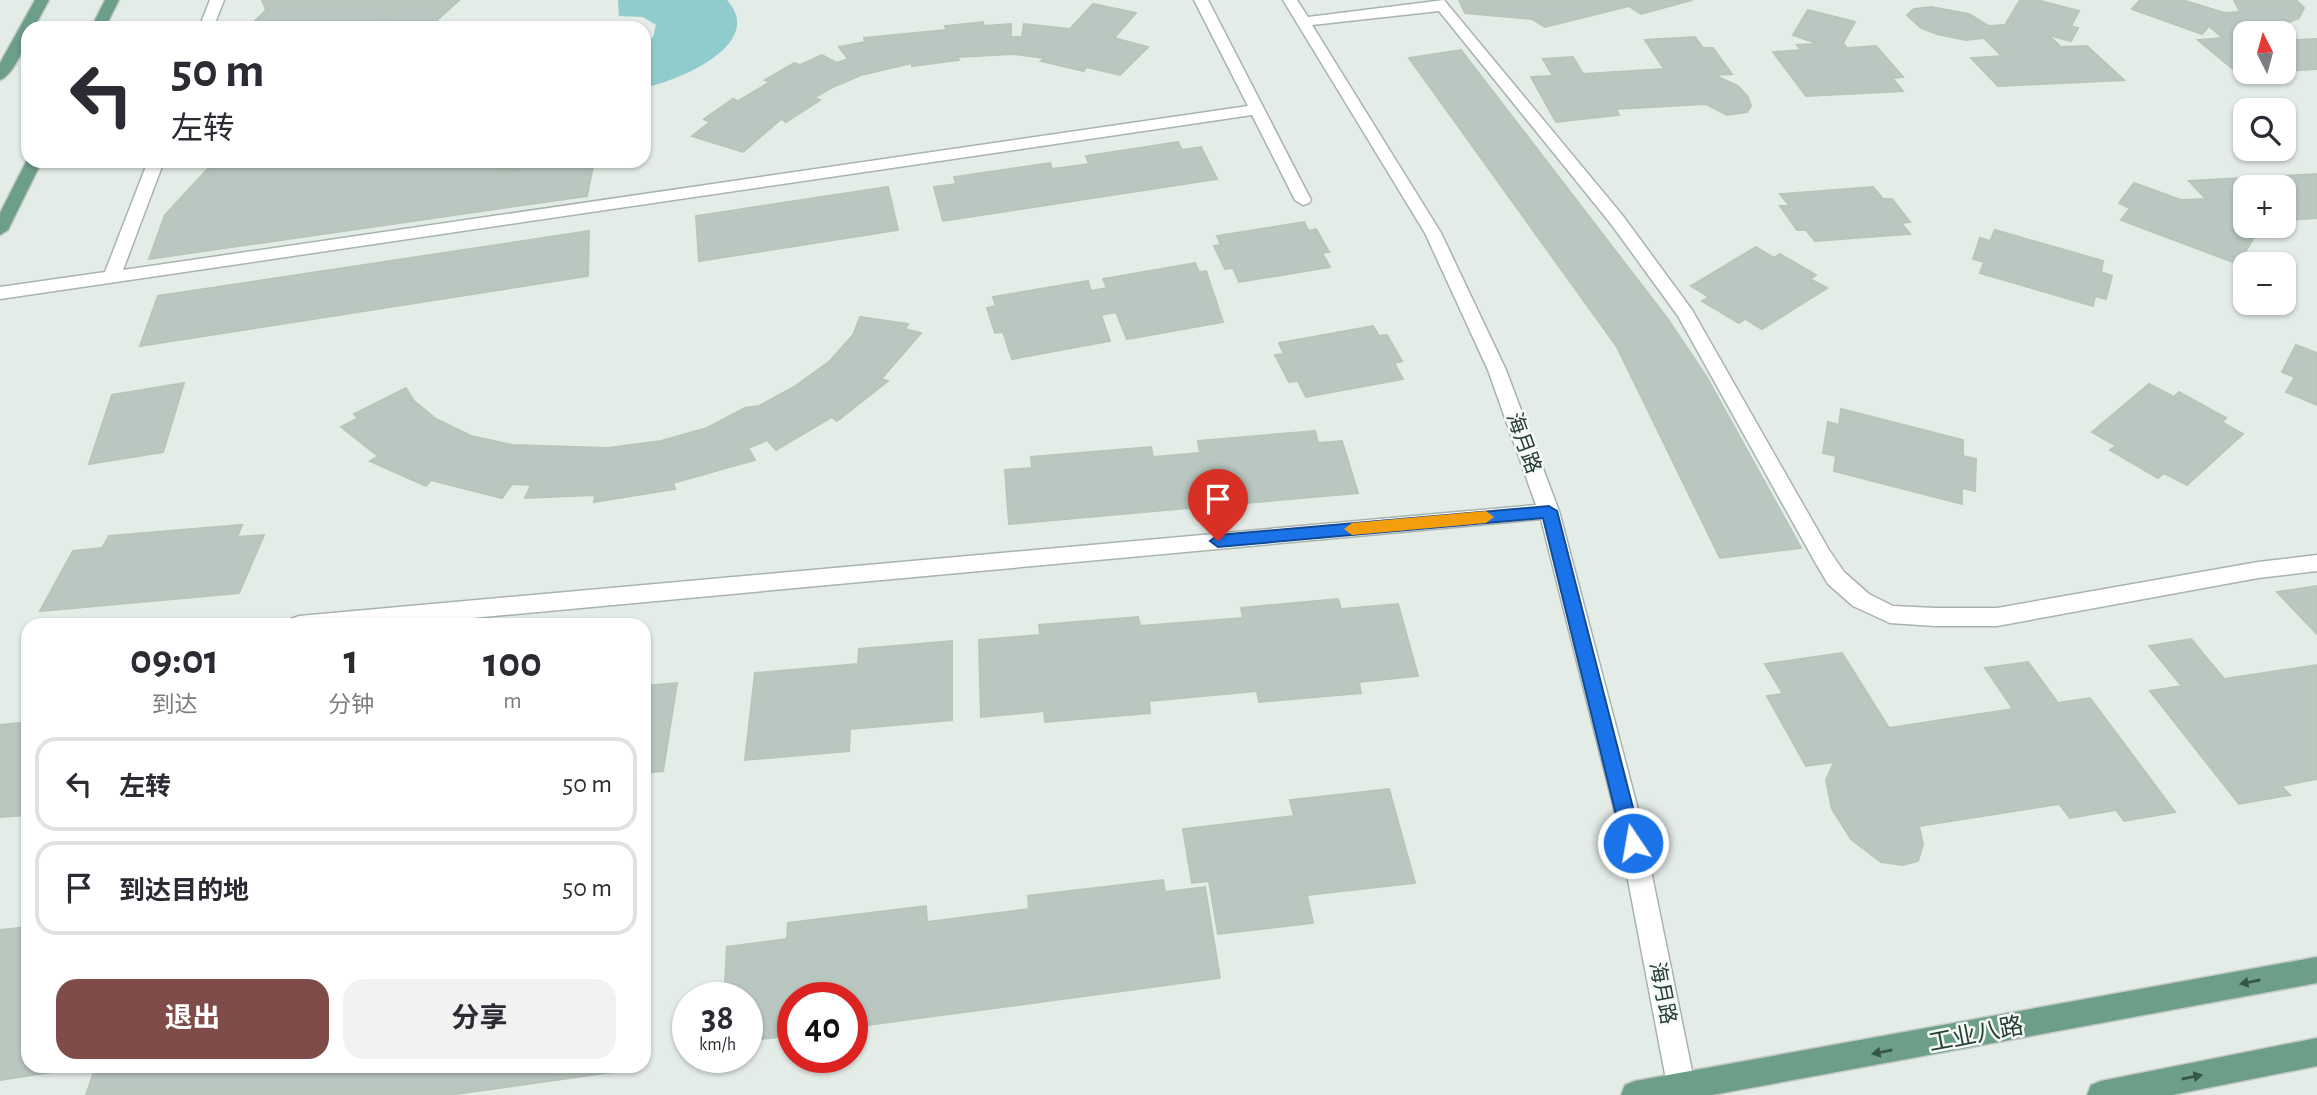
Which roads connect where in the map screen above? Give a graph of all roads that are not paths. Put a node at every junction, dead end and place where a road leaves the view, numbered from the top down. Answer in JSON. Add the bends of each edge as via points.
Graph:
{"nodes":[{"id":1,"x":42,"y":0,"type":"edge"},
{"id":2,"x":111,"y":0,"type":"edge"},
{"id":3,"x":217,"y":0,"type":"edge"},
{"id":4,"x":1201,"y":0,"type":"edge"},
{"id":5,"x":1290,"y":0,"type":"edge"},
{"id":6,"x":1439,"y":3,"type":"edge"},
{"id":7,"x":29,"y":21,"type":"edge"},
{"id":8,"x":101,"y":21,"type":"edge"},
{"id":9,"x":209,"y":21,"type":"edge"},
{"id":10,"x":1303,"y":22,"type":"junction"},
{"id":11,"x":21,"y":34,"type":"edge"},
{"id":12,"x":4,"y":61,"type":"edge"},
{"id":13,"x":0,"y":76,"type":"edge"},
{"id":14,"x":1254,"y":110,"type":"junction"},
{"id":15,"x":31,"y":168,"type":"edge"},
{"id":16,"x":153,"y":168,"type":"edge"},
{"id":17,"x":1303,"y":200,"type":"dead end"},
{"id":18,"x":0,"y":230,"type":"edge"},
{"id":19,"x":112,"y":276,"type":"junction"},
{"id":20,"x":0,"y":293,"type":"edge"},
{"id":21,"x":1549,"y":511,"type":"junction"},
{"id":22,"x":2317,"y":563,"type":"edge"},
{"id":23,"x":376,"y":618,"type":"edge"},
{"id":24,"x":2317,"y":970,"type":"edge"},
{"id":25,"x":2317,"y":1052,"type":"edge"},
{"id":26,"x":1682,"y":1091,"type":"edge"},
{"id":27,"x":1635,"y":1095,"type":"edge"},
{"id":28,"x":2101,"y":1095,"type":"edge"}],
"edges":[{"from":1,"to":7,"type":"main road"},
{"from":2,"to":8,"type":"main road"},
{"from":3,"to":9,"type":"street"},
{"from":4,"to":14,"type":"street"},
{"from":5,"to":10,"type":"street","name":"海月路"},
{"from":6,"to":10,"type":"street"},
{"from":6,"to":22,"type":"street","via":[[1617,220],[1686,314],[1822,556],[1836,578],[1861,600],[1890,614],[1997,617]]},
{"from":10,"to":21,"type":"street","name":"海月路","via":[[1433,233],[1497,370]]},
{"from":11,"to":12,"type":"main road"},
{"from":12,"to":13,"type":"main road"},
{"from":14,"to":17,"type":"street"},
{"from":14,"to":19,"type":"street"},
{"from":15,"to":18,"type":"main road"},
{"from":16,"to":19,"type":"street"},
{"from":19,"to":20,"type":"street"},
{"from":21,"to":23,"type":"street"},
{"from":21,"to":26,"type":"street","name":"海月路","via":[[1628,817]]},
{"from":24,"to":26,"type":"main road","name":"工业八路","one_way":true},
{"from":28,"to":25,"type":"main road","one_way":true},
{"from":26,"to":27,"type":"main road","name":"工业八路"}]}
